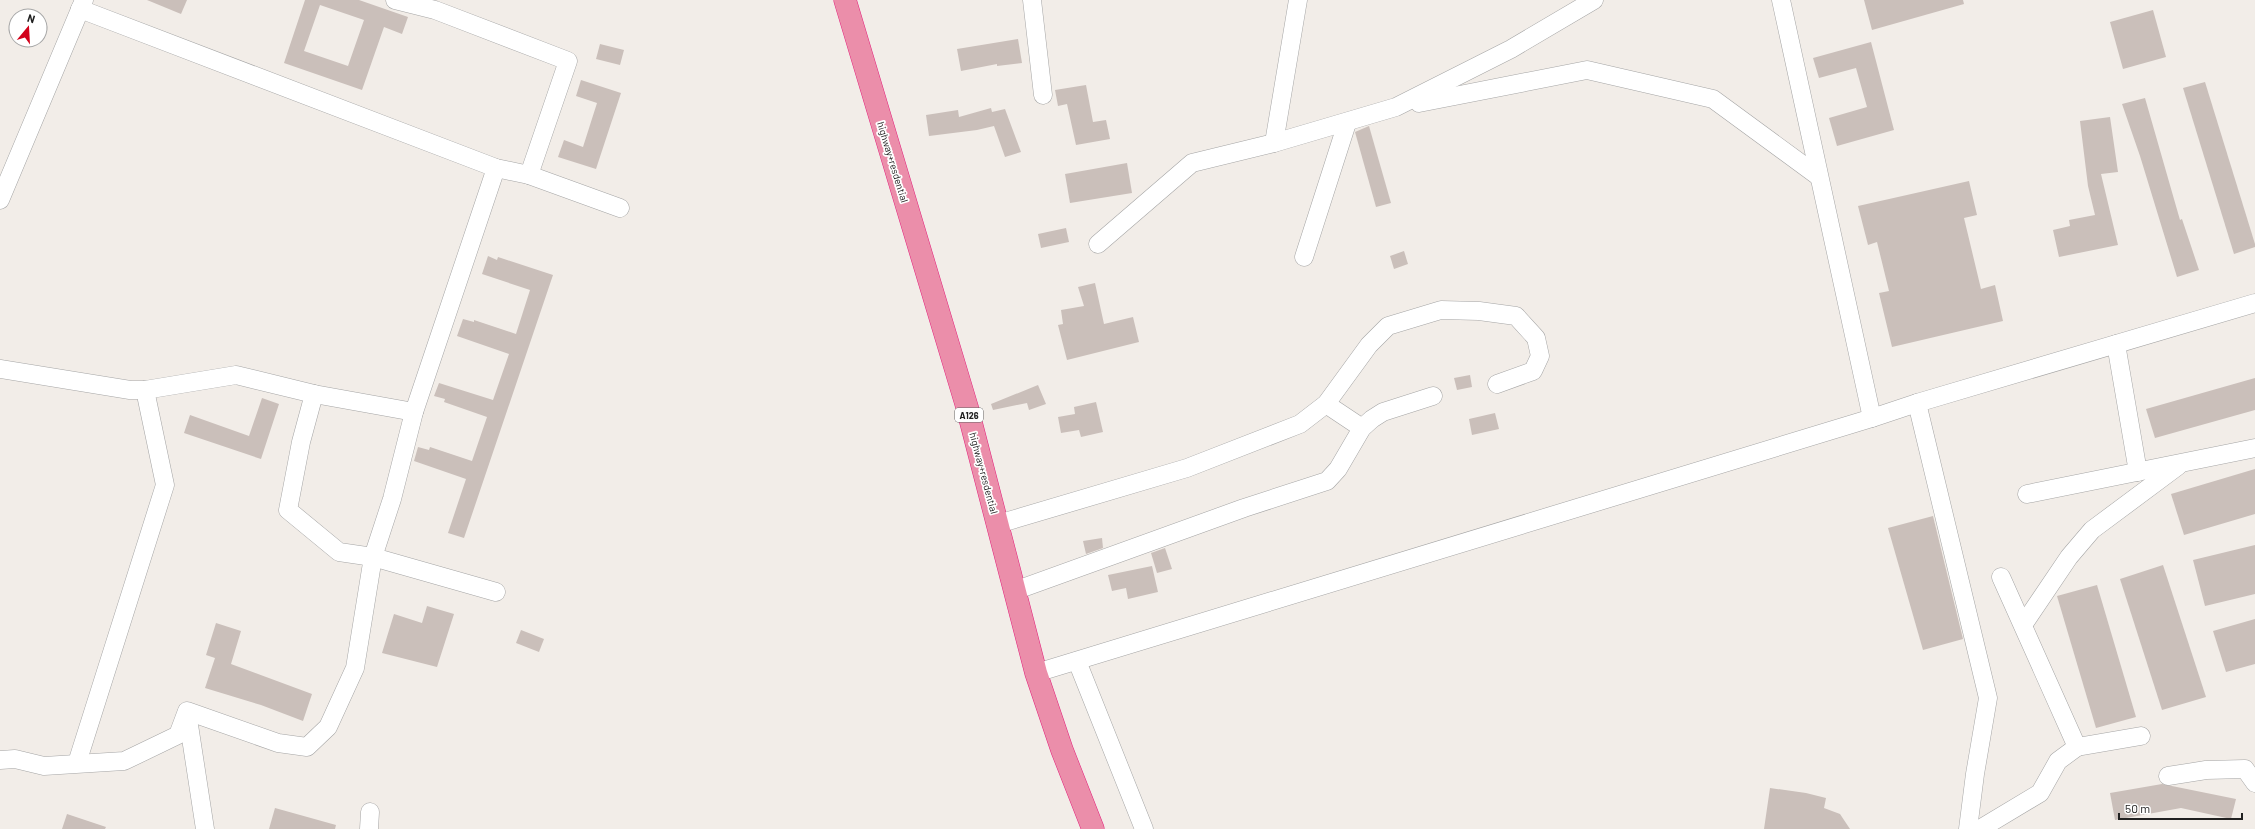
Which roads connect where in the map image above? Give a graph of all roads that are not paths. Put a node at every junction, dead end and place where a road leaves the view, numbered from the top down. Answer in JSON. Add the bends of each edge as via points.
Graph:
{"nodes":[{"id":1,"x":394,"y":0,"type":"edge"},
{"id":2,"x":845,"y":0,"type":"edge"},
{"id":3,"x":1032,"y":0,"type":"edge"},
{"id":4,"x":1298,"y":0,"type":"edge"},
{"id":5,"x":1594,"y":0,"type":"edge"},
{"id":6,"x":1781,"y":0,"type":"edge"},
{"id":7,"x":82,"y":4,"type":"edge"},
{"id":8,"x":1043,"y":95,"type":"dead end"},
{"id":9,"x":1396,"y":108,"type":"junction"},
{"id":10,"x":1347,"y":123,"type":"junction"},
{"id":11,"x":1274,"y":144,"type":"junction"},
{"id":12,"x":496,"y":168,"type":"junction"},
{"id":13,"x":529,"y":175,"type":"junction"},
{"id":14,"x":1818,"y":176,"type":"junction"},
{"id":15,"x":0,"y":200,"type":"edge"},
{"id":16,"x":620,"y":208,"type":"dead end"},
{"id":17,"x":1098,"y":244,"type":"dead end"},
{"id":18,"x":1304,"y":257,"type":"dead end"},
{"id":19,"x":2255,"y":303,"type":"edge"},
{"id":20,"x":2116,"y":344,"type":"junction"},
{"id":21,"x":0,"y":369,"type":"edge"},
{"id":22,"x":1497,"y":384,"type":"dead end"},
{"id":23,"x":145,"y":390,"type":"junction"},
{"id":24,"x":314,"y":394,"type":"junction"},
{"id":25,"x":1433,"y":396,"type":"dead end"},
{"id":26,"x":1916,"y":403,"type":"junction"},
{"id":27,"x":1326,"y":404,"type":"junction"},
{"id":28,"x":414,"y":412,"type":"junction"},
{"id":29,"x":1872,"y":418,"type":"junction"},
{"id":30,"x":1362,"y":428,"type":"junction"},
{"id":31,"x":2255,"y":448,"type":"edge"},
{"id":32,"x":2181,"y":463,"type":"junction"},
{"id":33,"x":2138,"y":472,"type":"junction"},
{"id":34,"x":2026,"y":494,"type":"dead end"},
{"id":35,"x":998,"y":524,"type":"junction"},
{"id":36,"x":372,"y":557,"type":"junction"},
{"id":37,"x":2001,"y":577,"type":"dead end"},
{"id":38,"x":1014,"y":591,"type":"junction"},
{"id":39,"x":496,"y":592,"type":"dead end"},
{"id":40,"x":2023,"y":625,"type":"junction"},
{"id":41,"x":1076,"y":661,"type":"junction"},
{"id":42,"x":1036,"y":673,"type":"junction"},
{"id":43,"x":187,"y":711,"type":"junction"},
{"id":44,"x":2142,"y":736,"type":"dead end"},
{"id":45,"x":2077,"y":747,"type":"junction"},
{"id":46,"x":0,"y":760,"type":"edge"},
{"id":47,"x":77,"y":763,"type":"junction"},
{"id":48,"x":2168,"y":776,"type":"dead end"},
{"id":49,"x":2255,"y":783,"type":"edge"},
{"id":50,"x":205,"y":829,"type":"edge"},
{"id":51,"x":1093,"y":829,"type":"edge"},
{"id":52,"x":1144,"y":829,"type":"edge"},
{"id":53,"x":1968,"y":829,"type":"edge"},
{"id":54,"x":1980,"y":829,"type":"edge"}],
"edges":[{"from":1,"to":13,"type":"street","via":[[435,10],[568,61]]},
{"from":2,"to":35,"type":"highway","name":"highway+resdential","number":"A126","via":[[967,407]]},
{"from":3,"to":8,"type":"street"},
{"from":4,"to":11,"type":"street"},
{"from":5,"to":9,"type":"street","via":[[1511,49]]},
{"from":6,"to":14,"type":"street"},
{"from":7,"to":12,"type":"street"},
{"from":7,"to":15,"type":"street"},
{"from":9,"to":10,"type":"street"},
{"from":9,"to":14,"type":"street","via":[[1587,70],[1713,99]]},
{"from":10,"to":11,"type":"street"},
{"from":10,"to":18,"type":"street"},
{"from":11,"to":17,"type":"street","via":[[1192,163]]},
{"from":12,"to":13,"type":"street"},
{"from":12,"to":28,"type":"street"},
{"from":13,"to":16,"type":"street"},
{"from":14,"to":29,"type":"street"},
{"from":19,"to":20,"type":"street"},
{"from":20,"to":26,"type":"street"},
{"from":20,"to":33,"type":"street"},
{"from":21,"to":23,"type":"street","via":[[130,390]]},
{"from":22,"to":27,"type":"street","via":[[1533,372],[1540,356],[1536,338],[1516,316],[1479,311],[1441,310],[1388,326],[1369,345]]},
{"from":23,"to":24,"type":"street","via":[[236,375]]},
{"from":23,"to":47,"type":"street","via":[[165,485]]},
{"from":24,"to":28,"type":"street"},
{"from":24,"to":36,"type":"street","via":[[301,442],[288,510],[339,552]]},
{"from":25,"to":30,"type":"street","via":[[1383,412]]},
{"from":26,"to":29,"type":"street"},
{"from":26,"to":53,"type":"street","via":[[1988,698]]},
{"from":27,"to":30,"type":"street"},
{"from":27,"to":35,"type":"street","via":[[1300,424],[1187,468]]},
{"from":28,"to":36,"type":"street","via":[[392,499]]},
{"from":29,"to":41,"type":"street"},
{"from":30,"to":38,"type":"street","via":[[1338,469],[1327,481],[1244,508]]},
{"from":31,"to":32,"type":"street"},
{"from":32,"to":33,"type":"street"},
{"from":32,"to":40,"type":"street","via":[[2092,530],[2069,557]]},
{"from":33,"to":34,"type":"street"},
{"from":35,"to":38,"type":"highway","name":"highway+resdential","number":"A126"},
{"from":36,"to":39,"type":"street"},
{"from":36,"to":43,"type":"street","via":[[355,668],[328,727],[307,747],[278,743]]},
{"from":37,"to":40,"type":"street"},
{"from":38,"to":42,"type":"highway","name":"highway+resdential","number":"A126"},
{"from":40,"to":45,"type":"street"},
{"from":41,"to":42,"type":"street"},
{"from":41,"to":52,"type":"street"},
{"from":42,"to":51,"type":"highway","name":"highway+resdential","number":"A126","via":[[1062,750]]},
{"from":43,"to":47,"type":"street","via":[[178,735],[124,761]]},
{"from":43,"to":50,"type":"street"},
{"from":44,"to":45,"type":"street"},
{"from":45,"to":54,"type":"street","via":[[2058,761],[2040,793]]},
{"from":46,"to":47,"type":"street","via":[[15,759],[44,766]]},
{"from":48,"to":49,"type":"street","via":[[2206,770],[2245,769]]}]}
